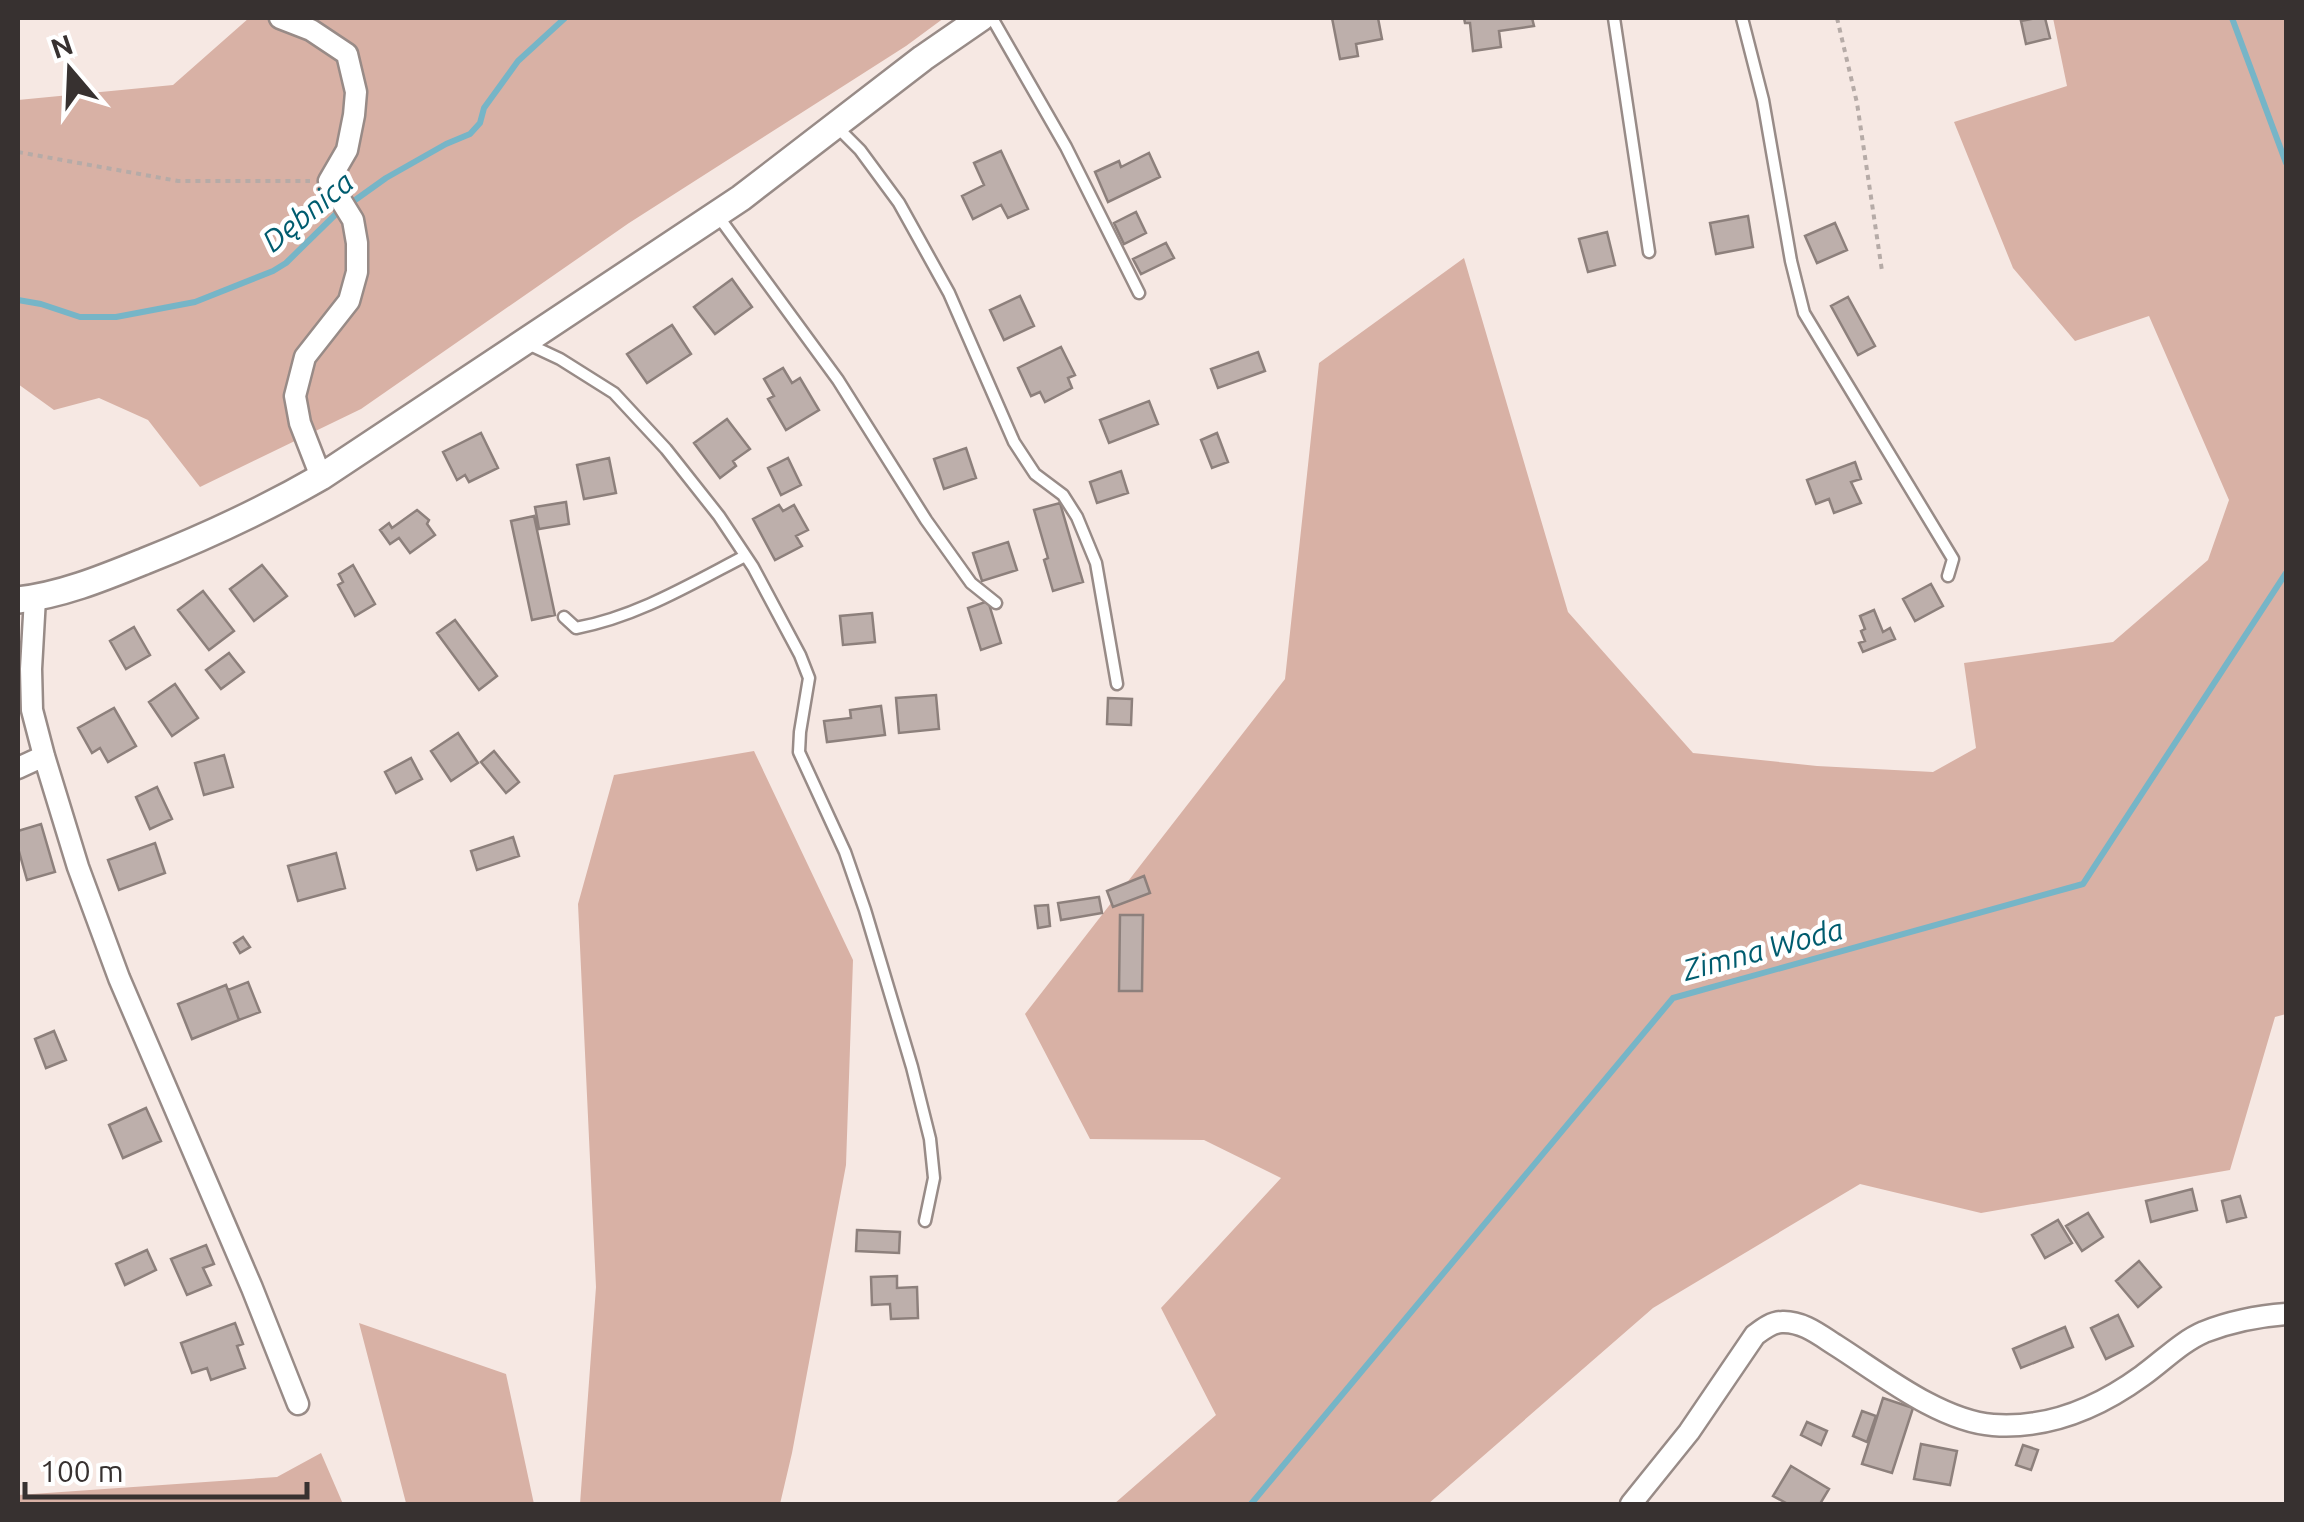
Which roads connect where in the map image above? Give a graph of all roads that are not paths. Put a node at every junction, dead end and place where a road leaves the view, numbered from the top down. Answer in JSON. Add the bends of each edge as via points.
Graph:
{"nodes":[{"id":1,"x":280,"y":18,"type":"edge"},
{"id":2,"x":981,"y":18,"type":"edge"},
{"id":3,"x":992,"y":18,"type":"edge"},
{"id":4,"x":1614,"y":18,"type":"edge"},
{"id":5,"x":1742,"y":18,"type":"edge"},
{"id":6,"x":836,"y":125,"type":"junction"},
{"id":7,"x":716,"y":214,"type":"junction"},
{"id":8,"x":1649,"y":252,"type":"dead end"},
{"id":9,"x":1139,"y":293,"type":"dead end"},
{"id":10,"x":522,"y":342,"type":"junction"},
{"id":11,"x":322,"y":477,"type":"junction"},
{"id":12,"x":745,"y":556,"type":"junction"},
{"id":13,"x":1948,"y":576,"type":"dead end"},
{"id":14,"x":26,"y":599,"type":"edge"},
{"id":15,"x":996,"y":603,"type":"dead end"},
{"id":16,"x":564,"y":616,"type":"dead end"},
{"id":17,"x":1118,"y":684,"type":"dead end"},
{"id":18,"x":44,"y":756,"type":"junction"},
{"id":19,"x":18,"y":768,"type":"edge"},
{"id":20,"x":925,"y":1221,"type":"dead end"},
{"id":21,"x":2286,"y":1314,"type":"edge"},
{"id":22,"x":298,"y":1404,"type":"dead end"},
{"id":23,"x":1631,"y":1504,"type":"edge"}],
"edges":[{"from":1,"to":11,"type":"street","via":[[347,54],[356,92],[347,150],[329,181],[353,220],[357,272],[348,301],[305,357],[295,396]]},
{"from":2,"to":6,"type":"street"},
{"from":3,"to":9,"type":"lane"},
{"from":4,"to":8,"type":"lane"},
{"from":5,"to":13,"type":"lane","via":[[1804,314],[1953,560]]},
{"from":6,"to":7,"type":"street"},
{"from":6,"to":17,"type":"lane","via":[[899,203],[941,278],[1014,442],[1076,517],[1096,564]]},
{"from":7,"to":10,"type":"street"},
{"from":7,"to":15,"type":"lane","via":[[838,380],[971,584]]},
{"from":10,"to":11,"type":"street"},
{"from":10,"to":12,"type":"lane","via":[[614,393],[666,449]]},
{"from":11,"to":14,"type":"street","via":[[210,535],[74,588]]},
{"from":12,"to":16,"type":"lane","via":[[599,624],[576,628]]},
{"from":12,"to":20,"type":"lane","via":[[809,678],[800,752],[866,910],[912,1067],[934,1178]]},
{"from":14,"to":18,"type":"street","via":[[32,710]]},
{"from":18,"to":19,"type":"street"},
{"from":18,"to":22,"type":"street","via":[[119,978]]},
{"from":21,"to":23,"type":"street","via":[[2203,1332],[2106,1401],[2019,1425],[1964,1420],[1908,1393],[1806,1326],[1768,1326]]}]}
